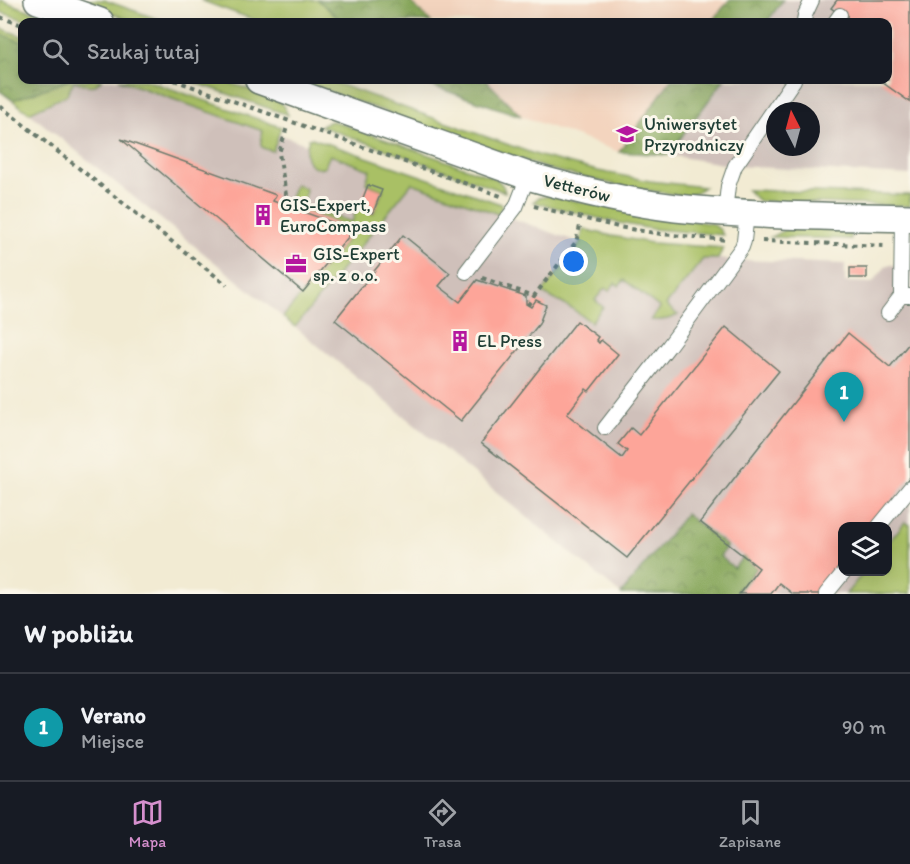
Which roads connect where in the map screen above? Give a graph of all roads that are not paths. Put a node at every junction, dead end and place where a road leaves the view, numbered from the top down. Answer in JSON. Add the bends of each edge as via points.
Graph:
{"nodes":[{"id":1,"x":38,"y":0,"type":"edge"},
{"id":2,"x":812,"y":0,"type":"edge"},
{"id":3,"x":89,"y":18,"type":"edge"},
{"id":4,"x":805,"y":18,"type":"edge"},
{"id":5,"x":270,"y":84,"type":"edge"},
{"id":6,"x":791,"y":84,"type":"edge"},
{"id":7,"x":528,"y":176,"type":"junction"},
{"id":8,"x":736,"y":212,"type":"junction"},
{"id":9,"x":906,"y":218,"type":"edge"},
{"id":10,"x":472,"y":274,"type":"road end"},
{"id":11,"x":905,"y":296,"type":"edge"},
{"id":12,"x":888,"y":313,"type":"dead end"},
{"id":13,"x":604,"y":428,"type":"dead end"},
{"id":14,"x":910,"y":488,"type":"edge"},
{"id":15,"x":882,"y":522,"type":"edge"},
{"id":16,"x":841,"y":576,"type":"edge"},
{"id":17,"x":826,"y":594,"type":"edge"}],
"edges":[{"from":1,"to":3,"type":"street"},
{"from":2,"to":4,"type":"lane"},
{"from":5,"to":7,"type":"street","name":"Vetterów"},
{"from":6,"to":8,"type":"lane","via":[[735,166],[728,186]]},
{"from":7,"to":8,"type":"street","name":"Vetterów","via":[[630,201]]},
{"from":7,"to":10,"type":"lane","via":[[516,207]]},
{"from":8,"to":9,"type":"street","name":"Vetterów"},
{"from":8,"to":13,"type":"lane","via":[[742,247]]},
{"from":9,"to":11,"type":"lane"},
{"from":11,"to":12,"type":"lane"},
{"from":14,"to":15,"type":"lane"},
{"from":16,"to":17,"type":"lane"}]}
